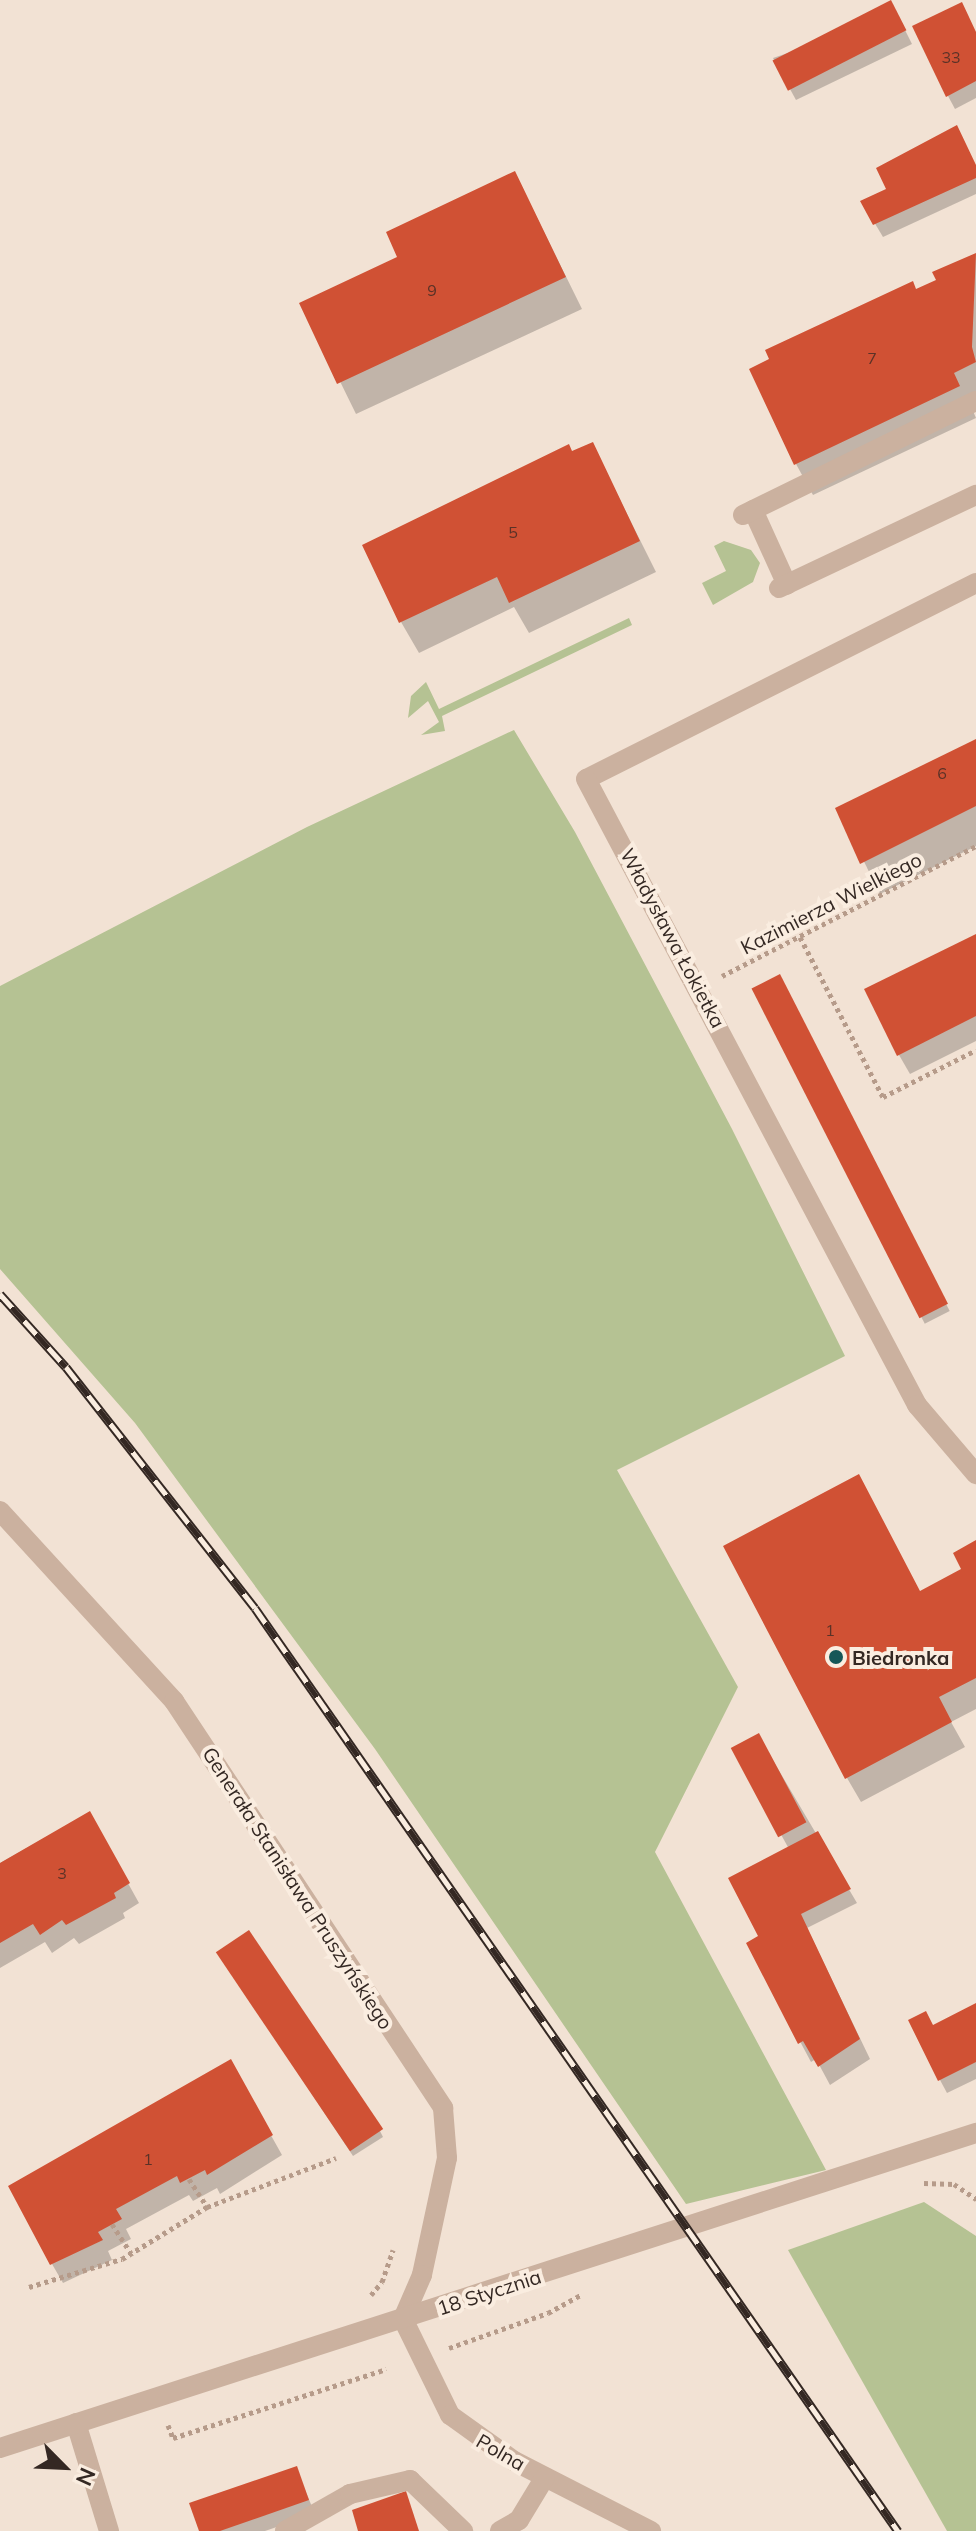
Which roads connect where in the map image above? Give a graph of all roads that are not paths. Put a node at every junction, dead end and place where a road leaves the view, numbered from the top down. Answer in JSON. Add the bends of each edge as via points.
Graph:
{"nodes":[{"id":1,"x":976,"y":401,"type":"edge"},
{"id":2,"x":976,"y":495,"type":"edge"},
{"id":3,"x":976,"y":583,"type":"edge"},
{"id":4,"x":976,"y":1474,"type":"edge"},
{"id":5,"x":0,"y":1511,"type":"edge"},
{"id":6,"x":976,"y":2133,"type":"edge"},
{"id":7,"x":403,"y":2319,"type":"junction"},
{"id":8,"x":76,"y":2423,"type":"junction"},
{"id":9,"x":0,"y":2448,"type":"edge"},
{"id":10,"x":545,"y":2477,"type":"junction"},
{"id":11,"x":109,"y":2531,"type":"edge"},
{"id":12,"x":285,"y":2531,"type":"edge"},
{"id":13,"x":463,"y":2531,"type":"edge"},
{"id":14,"x":500,"y":2531,"type":"edge"},
{"id":15,"x":651,"y":2531,"type":"edge"}],
"edges":[{"from":1,"to":2,"type":"street","via":[[748,512],[783,587]]},
{"from":3,"to":4,"type":"street","name":"Władysława Łokietka","via":[[586,779],[917,1405]]},
{"from":5,"to":7,"type":"street","name":"Generała Stanisława Pruszyńskiego","via":[[174,1701],[443,2108],[447,2158],[422,2275]]},
{"from":6,"to":7,"type":"street","name":"18 Stycznia"},
{"from":7,"to":8,"type":"street","name":"18 Stycznia"},
{"from":7,"to":10,"type":"street","name":"Polna","via":[[450,2415],[466,2431]]},
{"from":8,"to":9,"type":"street","name":"18 Stycznia"},
{"from":8,"to":11,"type":"street"},
{"from":10,"to":14,"type":"street","via":[[519,2520]]},
{"from":10,"to":15,"type":"street","name":"Polna"},
{"from":12,"to":13,"type":"street","via":[[350,2494],[410,2480]]}]}
